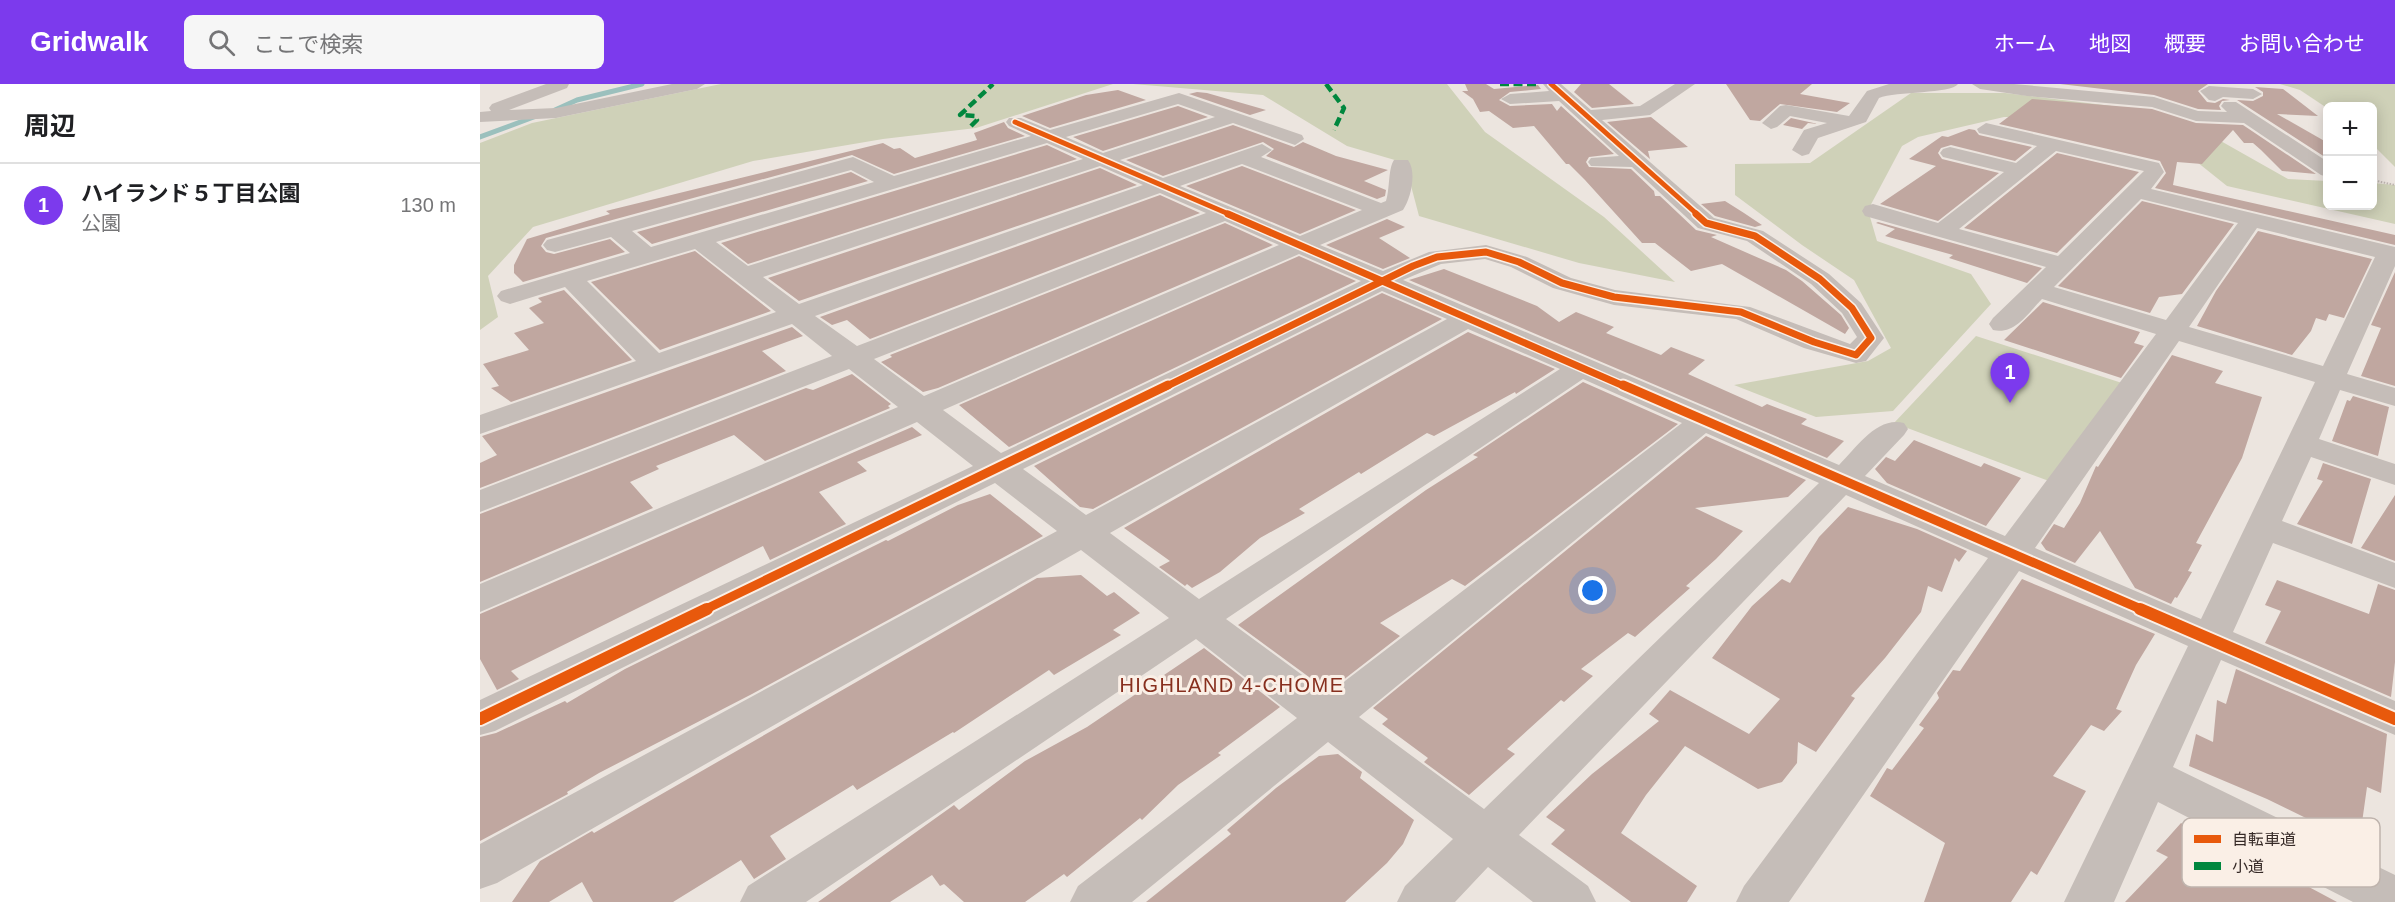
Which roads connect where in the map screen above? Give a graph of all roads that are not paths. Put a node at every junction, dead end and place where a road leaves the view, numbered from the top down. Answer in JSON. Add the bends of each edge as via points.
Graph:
{"nodes":[{"id":1,"x":561,"y":84,"type":"edge"},
{"id":2,"x":697,"y":84,"type":"edge"},
{"id":3,"x":1687,"y":84,"type":"edge"},
{"id":4,"x":1950,"y":84,"type":"edge"},
{"id":5,"x":1980,"y":84,"type":"edge"},
{"id":6,"x":2136,"y":84,"type":"edge"},
{"id":7,"x":1879,"y":89,"type":"edge"},
{"id":8,"x":2054,"y":89,"type":"edge"},
{"id":9,"x":2176,"y":89,"type":"dead end"},
{"id":10,"x":1558,"y":90,"type":"edge"},
{"id":11,"x":2196,"y":93,"type":"dead end"},
{"id":12,"x":1510,"y":99,"type":"dead end"},
{"id":13,"x":1095,"y":104,"type":"dead end"},
{"id":14,"x":2236,"y":110,"type":"junction"},
{"id":15,"x":1123,"y":114,"type":"junction"},
{"id":16,"x":480,"y":116,"type":"edge"},
{"id":17,"x":1589,"y":116,"type":"junction"},
{"id":18,"x":1233,"y":117,"type":"junction"},
{"id":19,"x":1849,"y":121,"type":"junction"},
{"id":20,"x":1015,"y":122,"type":"dead end"},
{"id":21,"x":1771,"y":123,"type":"dead end"},
{"id":22,"x":1986,"y":129,"type":"dead end"},
{"id":23,"x":1047,"y":136,"type":"junction"},
{"id":24,"x":2052,"y":144,"type":"junction"},
{"id":25,"x":1802,"y":150,"type":"dead end"},
{"id":26,"x":1950,"y":153,"type":"dead end"},
{"id":27,"x":1243,"y":157,"type":"junction"},
{"id":28,"x":1640,"y":161,"type":"junction"},
{"id":29,"x":1598,"y":162,"type":"dead end"},
{"id":30,"x":1401,"y":164,"type":"dead end"},
{"id":31,"x":1115,"y":165,"type":"junction"},
{"id":32,"x":2323,"y":168,"type":"edge"},
{"id":33,"x":2020,"y":170,"type":"junction"},
{"id":34,"x":1165,"y":172,"type":"junction"},
{"id":35,"x":891,"y":182,"type":"junction"},
{"id":36,"x":2137,"y":192,"type":"junction"},
{"id":37,"x":1381,"y":210,"type":"junction"},
{"id":38,"x":1873,"y":211,"type":"dead end"},
{"id":39,"x":1227,"y":213,"type":"junction"},
{"id":40,"x":2252,"y":220,"type":"junction"},
{"id":41,"x":615,"y":229,"type":"junction"},
{"id":42,"x":1942,"y":231,"type":"junction"},
{"id":43,"x":1740,"y":232,"type":"junction"},
{"id":44,"x":1705,"y":238,"type":"dead end"},
{"id":45,"x":698,"y":240,"type":"junction"},
{"id":46,"x":555,"y":245,"type":"dead end"},
{"id":47,"x":1301,"y":246,"type":"junction"},
{"id":48,"x":646,"y":254,"type":"junction"},
{"id":49,"x":2392,"y":254,"type":"edge"},
{"id":50,"x":2060,"y":264,"type":"junction"},
{"id":51,"x":745,"y":275,"type":"junction"},
{"id":52,"x":570,"y":278,"type":"junction"},
{"id":53,"x":1383,"y":281,"type":"junction"},
{"id":54,"x":2035,"y":290,"type":"junction"},
{"id":55,"x":510,"y":296,"type":"dead end"},
{"id":56,"x":796,"y":314,"type":"junction"},
{"id":57,"x":1468,"y":318,"type":"junction"},
{"id":58,"x":2002,"y":324,"type":"dead end"},
{"id":59,"x":2173,"y":331,"type":"junction"},
{"id":60,"x":853,"y":358,"type":"junction"},
{"id":61,"x":654,"y":364,"type":"junction"},
{"id":62,"x":1582,"y":367,"type":"junction"},
{"id":63,"x":2331,"y":378,"type":"junction"},
{"id":64,"x":480,"y":395,"type":"edge"},
{"id":65,"x":2395,"y":397,"type":"edge"},
{"id":66,"x":921,"y":409,"type":"junction"},
{"id":67,"x":1704,"y":420,"type":"junction"},
{"id":68,"x":489,"y":422,"type":"edge"},
{"id":69,"x":1893,"y":429,"type":"dead end"},
{"id":70,"x":2301,"y":444,"type":"junction"},
{"id":71,"x":998,"y":467,"type":"junction"},
{"id":72,"x":2395,"y":475,"type":"edge"},
{"id":73,"x":1843,"y":480,"type":"junction"},
{"id":74,"x":480,"y":502,"type":"edge"},
{"id":75,"x":2262,"y":526,"type":"junction"},
{"id":76,"x":1083,"y":532,"type":"junction"},
{"id":77,"x":2011,"y":553,"type":"junction"},
{"id":78,"x":2395,"y":576,"type":"edge"},
{"id":79,"x":480,"y":600,"type":"edge"},
{"id":80,"x":1197,"y":619,"type":"junction"},
{"id":81,"x":2210,"y":639,"type":"junction"},
{"id":82,"x":1328,"y":718,"type":"junction"},
{"id":83,"x":480,"y":719,"type":"edge"},
{"id":84,"x":2395,"y":719,"type":"edge"},
{"id":85,"x":2147,"y":775,"type":"junction"},
{"id":86,"x":2233,"y":818,"type":"edge"},
{"id":87,"x":1486,"y":838,"type":"junction"},
{"id":88,"x":480,"y":868,"type":"edge"},
{"id":89,"x":2371,"y":887,"type":"edge"},
{"id":90,"x":2395,"y":899,"type":"edge"},
{"id":91,"x":765,"y":902,"type":"edge"},
{"id":92,"x":1095,"y":902,"type":"edge"},
{"id":93,"x":1422,"y":902,"type":"edge"},
{"id":94,"x":1571,"y":902,"type":"edge"},
{"id":95,"x":1761,"y":902,"type":"edge"},
{"id":96,"x":2089,"y":902,"type":"edge"}],
"edges":[{"from":1,"to":16,"type":"street"},
{"from":2,"to":16,"type":"street","via":[[556,113]]},
{"from":3,"to":17,"type":"street","via":[[1644,111]]},
{"from":4,"to":7,"type":"street"},
{"from":5,"to":8,"type":"street"},
{"from":6,"to":9,"type":"street"},
{"from":7,"to":19,"type":"street","via":[[1868,98],[1860,118]]},
{"from":8,"to":14,"type":"street","via":[[2140,100],[2196,116]]},
{"from":10,"to":12,"type":"street"},
{"from":10,"to":17,"type":"street"},
{"from":11,"to":14,"type":"street"},
{"from":13,"to":15,"type":"street"},
{"from":14,"to":14,"type":"street","via":[[2272,110]]},
{"from":14,"to":32,"type":"street"},
{"from":15,"to":18,"type":"street","via":[[1179,98]]},
{"from":15,"to":23,"type":"street"},
{"from":17,"to":28,"type":"street"},
{"from":18,"to":27,"type":"street","via":[[1295,139]]},
{"from":18,"to":31,"type":"street"},
{"from":19,"to":21,"type":"street","via":[[1786,110]]},
{"from":19,"to":25,"type":"street","via":[[1811,134]]},
{"from":20,"to":23,"type":"street"},
{"from":22,"to":24,"type":"street"},
{"from":23,"to":31,"type":"street"},
{"from":23,"to":35,"type":"street"},
{"from":24,"to":33,"type":"street"},
{"from":24,"to":36,"type":"street","via":[[2083,142],[2152,167],[2154,172]]},
{"from":26,"to":33,"type":"street"},
{"from":27,"to":34,"type":"street"},
{"from":27,"to":37,"type":"street"},
{"from":28,"to":29,"type":"street"},
{"from":28,"to":43,"type":"street","via":[[1706,223]]},
{"from":30,"to":37,"type":"street","via":[[1401,187],[1395,205]]},
{"from":31,"to":34,"type":"street"},
{"from":31,"to":51,"type":"street"},
{"from":33,"to":42,"type":"street"},
{"from":34,"to":39,"type":"street"},
{"from":34,"to":56,"type":"street"},
{"from":35,"to":41,"type":"street","via":[[853,163]]},
{"from":35,"to":45,"type":"street"},
{"from":36,"to":40,"type":"street"},
{"from":36,"to":50,"type":"street"},
{"from":37,"to":47,"type":"street"},
{"from":38,"to":42,"type":"street"},
{"from":39,"to":47,"type":"street"},
{"from":39,"to":60,"type":"street"},
{"from":40,"to":49,"type":"street"},
{"from":40,"to":59,"type":"street"},
{"from":41,"to":46,"type":"street"},
{"from":41,"to":48,"type":"street"},
{"from":42,"to":50,"type":"street"},
{"from":43,"to":44,"type":"street"},
{"from":43,"to":53,"type":"street","via":[[1755,236],[1820,279],[1852,308],[1871,338],[1856,355],[1741,312],[1614,297],[1562,283],[1519,262],[1486,252],[1437,257]]},
{"from":45,"to":48,"type":"street"},
{"from":45,"to":51,"type":"street"},
{"from":47,"to":53,"type":"street"},
{"from":47,"to":66,"type":"street"},
{"from":48,"to":52,"type":"street"},
{"from":49,"to":63,"type":"street"},
{"from":50,"to":54,"type":"street"},
{"from":51,"to":56,"type":"street"},
{"from":52,"to":55,"type":"street"},
{"from":52,"to":61,"type":"street"},
{"from":53,"to":57,"type":"street"},
{"from":53,"to":71,"type":"street"},
{"from":54,"to":58,"type":"street"},
{"from":54,"to":59,"type":"street"},
{"from":56,"to":60,"type":"street"},
{"from":56,"to":61,"type":"street"},
{"from":57,"to":62,"type":"street"},
{"from":57,"to":76,"type":"street"},
{"from":59,"to":63,"type":"street"},
{"from":59,"to":77,"type":"street"},
{"from":60,"to":66,"type":"street"},
{"from":60,"to":74,"type":"street"},
{"from":61,"to":68,"type":"street"},
{"from":62,"to":67,"type":"street"},
{"from":62,"to":80,"type":"street"},
{"from":63,"to":65,"type":"street"},
{"from":63,"to":70,"type":"street"},
{"from":64,"to":68,"type":"street"},
{"from":66,"to":71,"type":"street"},
{"from":66,"to":79,"type":"street"},
{"from":67,"to":73,"type":"street"},
{"from":67,"to":82,"type":"street"},
{"from":69,"to":73,"type":"street"},
{"from":70,"to":72,"type":"street"},
{"from":70,"to":75,"type":"street"},
{"from":71,"to":76,"type":"street"},
{"from":71,"to":83,"type":"street"},
{"from":73,"to":77,"type":"street"},
{"from":73,"to":87,"type":"street"},
{"from":75,"to":78,"type":"street"},
{"from":75,"to":81,"type":"street"},
{"from":76,"to":80,"type":"street"},
{"from":76,"to":88,"type":"street"},
{"from":77,"to":81,"type":"street"},
{"from":77,"to":95,"type":"street"},
{"from":80,"to":82,"type":"street"},
{"from":80,"to":91,"type":"street"},
{"from":81,"to":84,"type":"street"},
{"from":81,"to":85,"type":"street"},
{"from":82,"to":87,"type":"street"},
{"from":82,"to":92,"type":"street"},
{"from":85,"to":86,"type":"street"},
{"from":85,"to":96,"type":"street"},
{"from":87,"to":93,"type":"street"},
{"from":87,"to":94,"type":"street"},
{"from":89,"to":90,"type":"street"}]}
